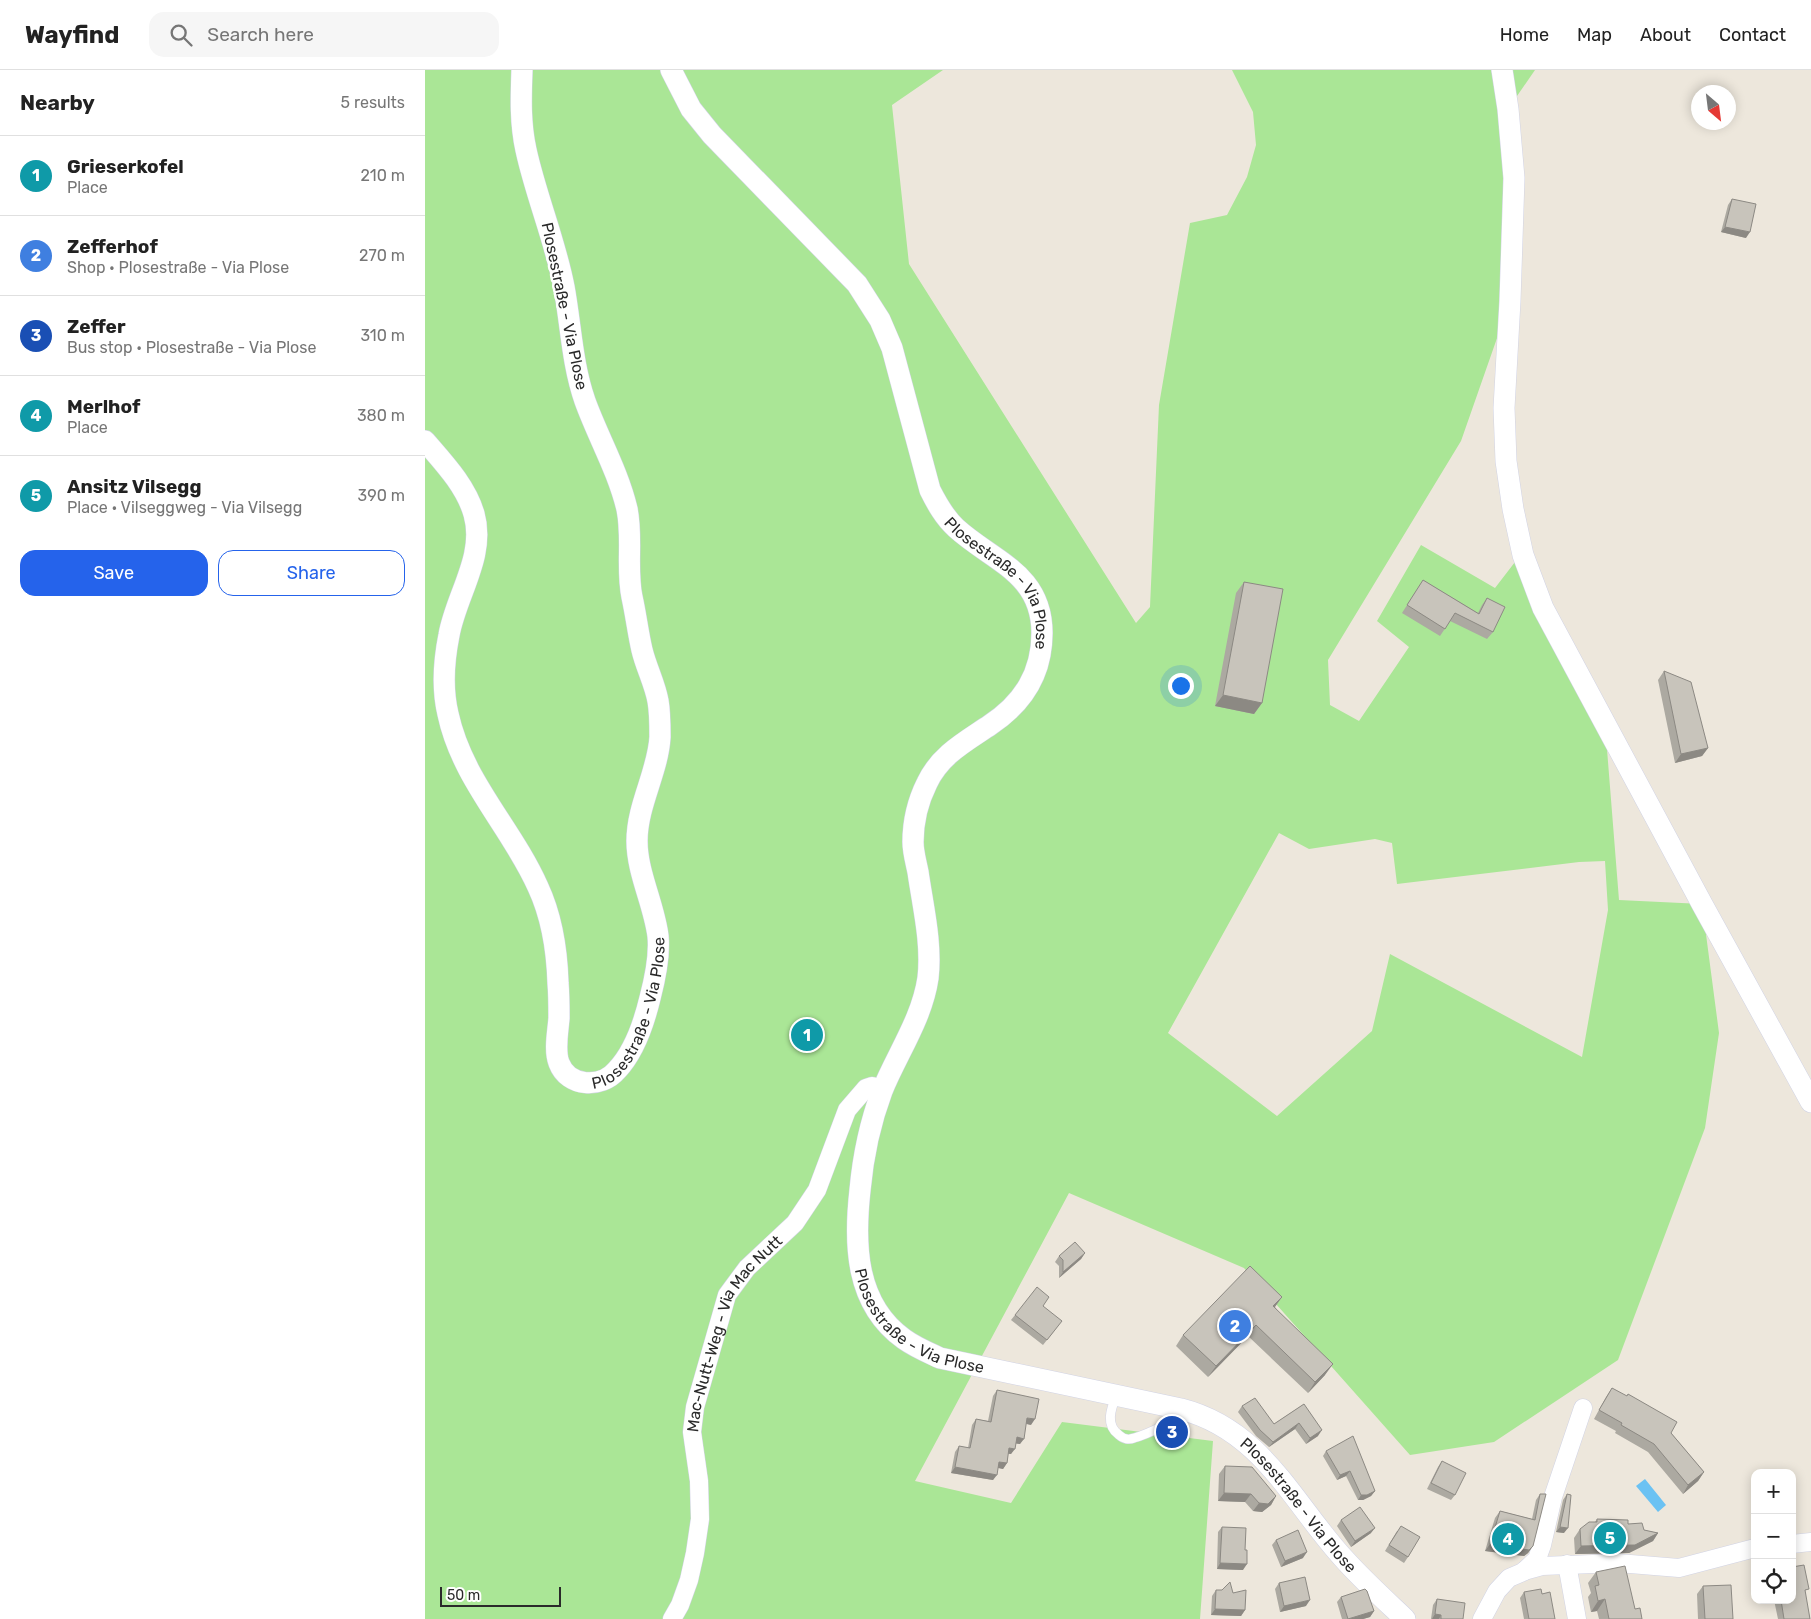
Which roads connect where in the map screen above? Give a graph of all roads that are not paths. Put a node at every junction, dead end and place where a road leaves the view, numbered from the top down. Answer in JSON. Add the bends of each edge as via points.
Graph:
{"nodes":[{"id":1,"x":522,"y":70,"type":"edge"},
{"id":2,"x":671,"y":70,"type":"edge"},
{"id":3,"x":1502,"y":70,"type":"edge"},
{"id":4,"x":425,"y":441,"type":"edge"},
{"id":5,"x":883,"y":1090,"type":"junction"},
{"id":6,"x":1811,"y":1102,"type":"edge"},
{"id":7,"x":1116,"y":1395,"type":"junction"},
{"id":8,"x":1583,"y":1408,"type":"dead end"},
{"id":9,"x":1181,"y":1409,"type":"junction"},
{"id":10,"x":1811,"y":1542,"type":"edge"},
{"id":11,"x":1796,"y":1544,"type":"edge"},
{"id":12,"x":1751,"y":1549,"type":"edge"},
{"id":13,"x":1567,"y":1564,"type":"junction"},
{"id":14,"x":1523,"y":1572,"type":"junction"},
{"id":15,"x":672,"y":1619,"type":"edge"},
{"id":16,"x":1405,"y":1619,"type":"edge"},
{"id":17,"x":1482,"y":1619,"type":"edge"},
{"id":18,"x":1577,"y":1619,"type":"edge"}],
"edges":[{"from":1,"to":4,"type":"street","name":"Plosestraße - Via Plose","via":[[521,115],[526,149],[564,287],[575,368],[585,401],[620,484],[628,514],[631,592],[643,653],[658,701],[660,734],[657,759],[637,839],[640,865],[658,937],[657,965],[639,1034],[615,1074],[600,1082],[584,1084],[571,1078],[559,1065],[557,960],[550,922],[539,889],[461,753],[448,714],[444,678],[449,633],[473,562],[477,538],[474,514],[462,486]]},
{"from":2,"to":5,"type":"street","name":"Plosestraße - Via Plose","via":[[691,109],[712,135],[857,284],[881,320],[892,348],[930,490],[940,509],[955,527],[1025,581],[1039,607],[1043,630],[1041,656],[1034,679],[1017,702],[939,764],[920,798],[914,818],[913,843],[928,941],[927,980],[917,1016]]},
{"from":3,"to":6,"type":"street","via":[[1514,178],[1504,408],[1506,461],[1523,555],[1543,608]]},
{"from":5,"to":7,"type":"street","name":"Plosestraße - Via Plose","via":[[871,1122],[857,1214],[859,1268],[874,1306],[907,1341],[939,1358]]},
{"from":5,"to":15,"type":"street","name":"Mac-Nutt-Weg - Via Mac Nutt","via":[[872,1086],[856,1098],[847,1110],[817,1190],[795,1223],[747,1268],[727,1295],[695,1407],[692,1432],[701,1519],[689,1580]]},
{"from":7,"to":9,"type":"street","name":"Plosestraße - Via Plose"},
{"from":7,"to":9,"type":"lane","via":[[1110,1423],[1113,1431],[1122,1438],[1132,1439],[1178,1419]]},
{"from":8,"to":14,"type":"street","via":[[1553,1497],[1537,1559]]},
{"from":9,"to":16,"type":"street","name":"Plosestraße - Via Plose","via":[[1215,1421],[1242,1438],[1345,1560]]},
{"from":10,"to":11,"type":"street"},
{"from":12,"to":13,"type":"street","via":[[1679,1568],[1618,1563]]},
{"from":13,"to":14,"type":"street","via":[[1542,1566]]},
{"from":13,"to":18,"type":"street"},
{"from":14,"to":17,"type":"street","via":[[1509,1578],[1497,1591]]}]}
